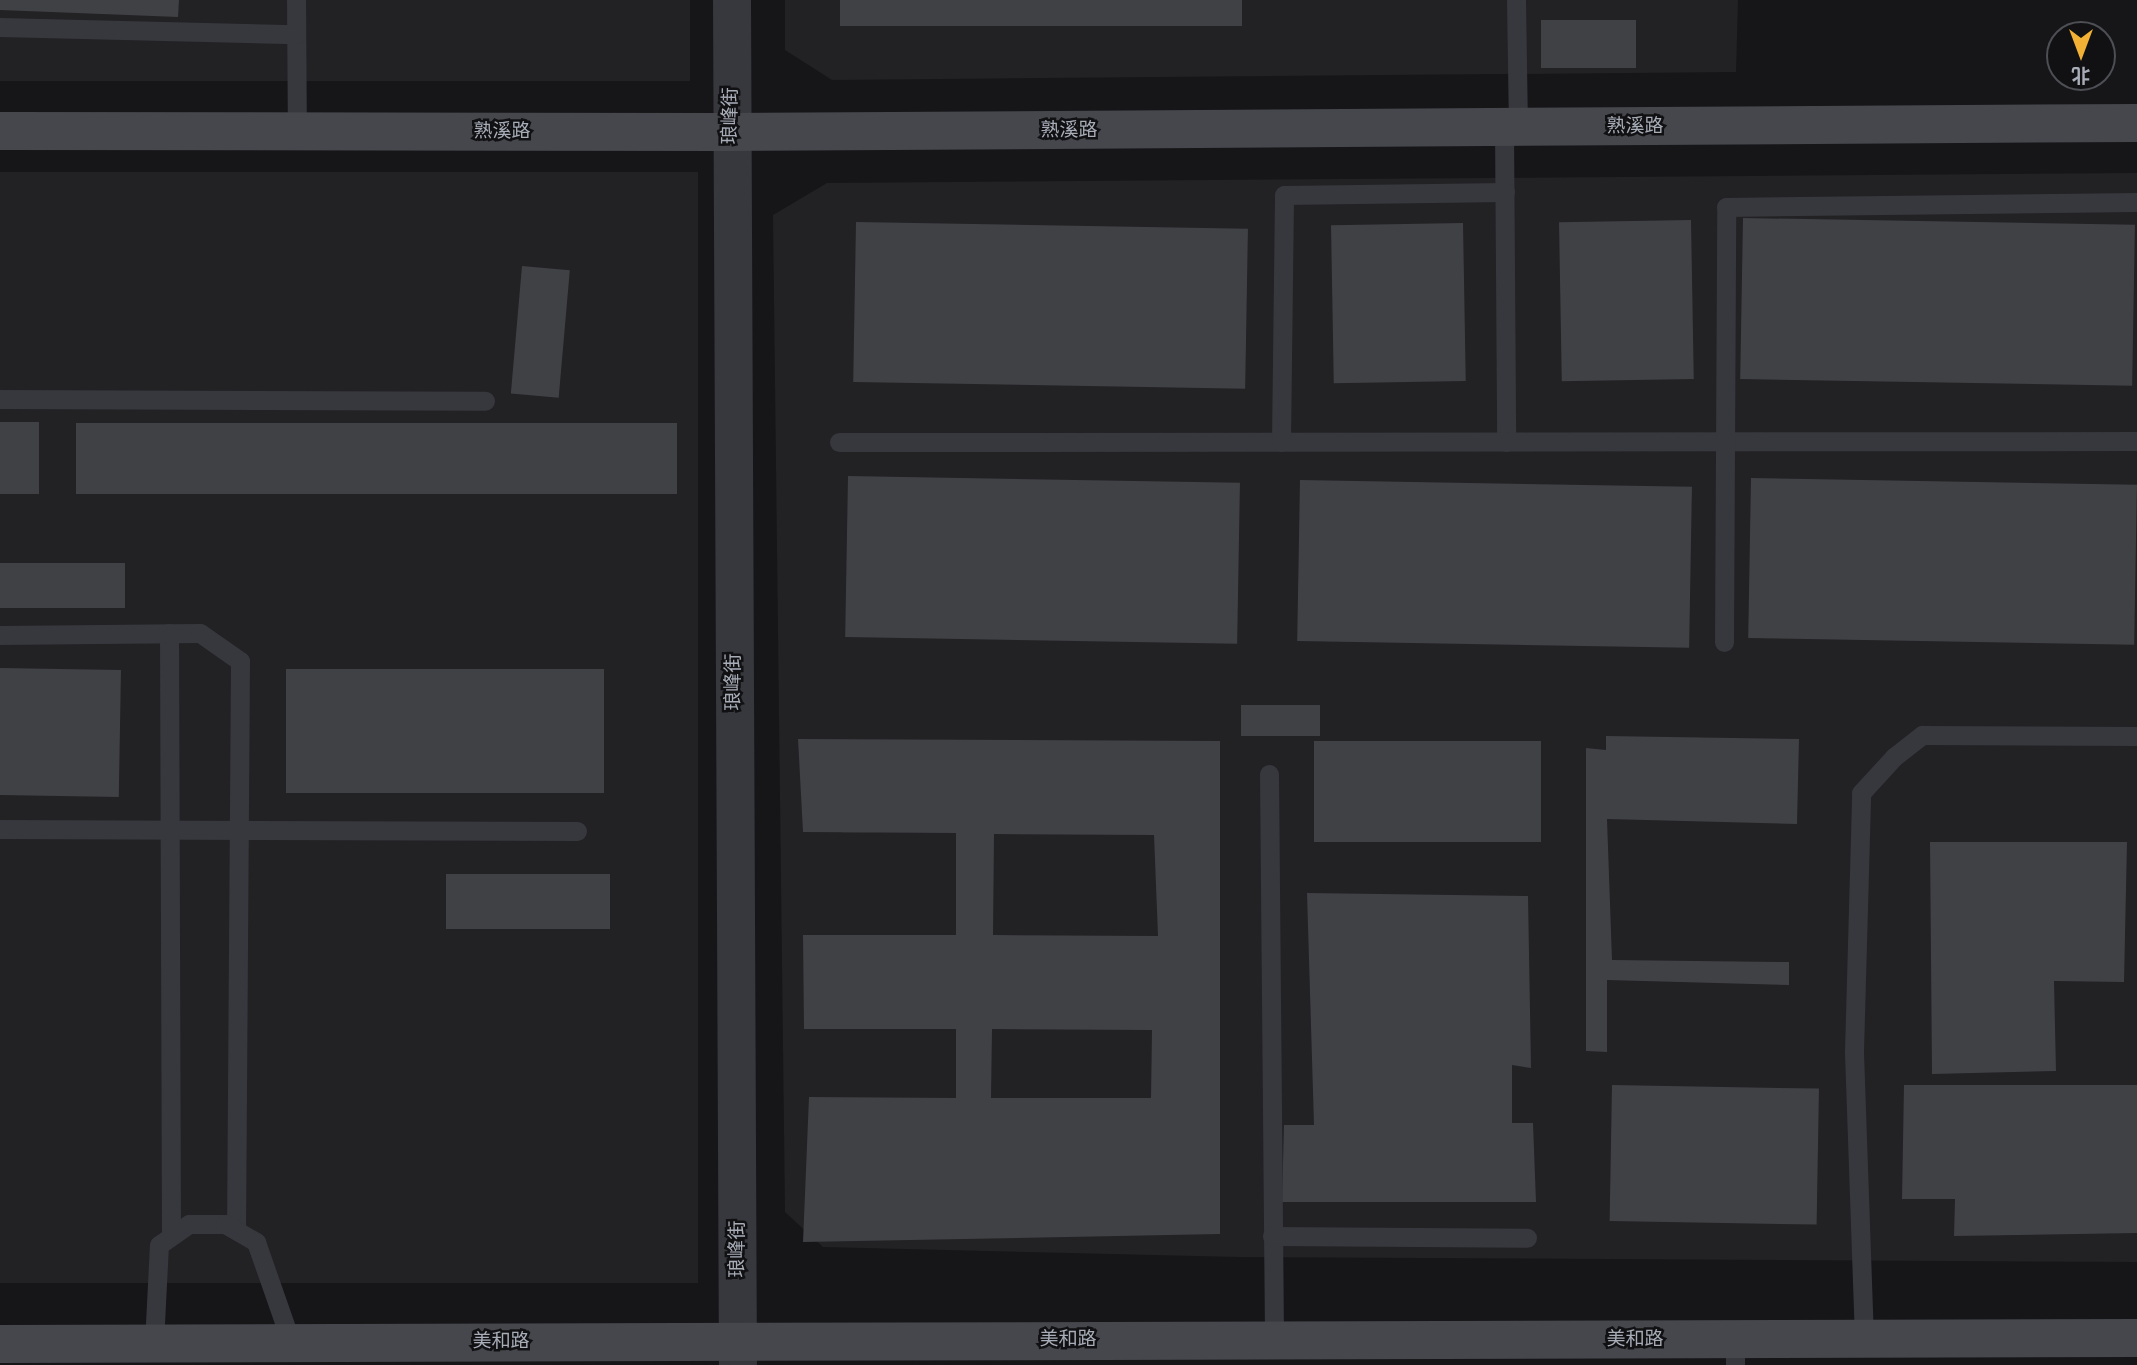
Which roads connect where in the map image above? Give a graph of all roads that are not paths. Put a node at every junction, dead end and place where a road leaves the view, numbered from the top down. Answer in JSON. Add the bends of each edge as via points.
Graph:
{"nodes":[{"id":1,"x":296,"y":0,"type":"edge"},
{"id":2,"x":732,"y":0,"type":"edge"},
{"id":3,"x":1516,"y":0,"type":"edge"},
{"id":4,"x":0,"y":27,"type":"edge"},
{"id":5,"x":296,"y":34,"type":"junction"},
{"id":6,"x":2137,"y":123,"type":"edge"},
{"id":7,"x":1511,"y":127,"type":"junction"},
{"id":8,"x":0,"y":131,"type":"edge"},
{"id":9,"x":297,"y":131,"type":"junction"},
{"id":10,"x":729,"y":132,"type":"junction"},
{"id":11,"x":1505,"y":192,"type":"junction"},
{"id":12,"x":2137,"y":202,"type":"edge"},
{"id":13,"x":0,"y":399,"type":"edge"},
{"id":14,"x":485,"y":401,"type":"dead end"},
{"id":15,"x":1726,"y":441,"type":"junction"},
{"id":16,"x":2137,"y":441,"type":"edge"},
{"id":17,"x":839,"y":442,"type":"dead end"},
{"id":18,"x":1281,"y":442,"type":"junction"},
{"id":19,"x":1506,"y":442,"type":"junction"},
{"id":20,"x":169,"y":633,"type":"junction"},
{"id":21,"x":0,"y":635,"type":"edge"},
{"id":22,"x":1724,"y":642,"type":"dead end"},
{"id":23,"x":2137,"y":736,"type":"edge"},
{"id":24,"x":1269,"y":774,"type":"dead end"},
{"id":25,"x":0,"y":829,"type":"edge"},
{"id":26,"x":170,"y":830,"type":"junction"},
{"id":27,"x":238,"y":830,"type":"junction"},
{"id":28,"x":577,"y":831,"type":"dead end"},
{"id":29,"x":236,"y":1230,"type":"junction"},
{"id":30,"x":171,"y":1236,"type":"junction"},
{"id":31,"x":1272,"y":1236,"type":"junction"},
{"id":32,"x":1527,"y":1238,"type":"dead end"},
{"id":33,"x":2137,"y":1338,"type":"edge"},
{"id":34,"x":1274,"y":1339,"type":"junction"},
{"id":35,"x":1864,"y":1339,"type":"junction"},
{"id":36,"x":291,"y":1342,"type":"junction"},
{"id":37,"x":0,"y":1343,"type":"edge"},
{"id":38,"x":154,"y":1343,"type":"junction"},
{"id":39,"x":738,"y":1352,"type":"edge"},
{"id":40,"x":996,"y":1352,"type":"edge"},
{"id":41,"x":1071,"y":1352,"type":"edge"},
{"id":42,"x":1735,"y":1352,"type":"edge"},
{"id":43,"x":413,"y":1353,"type":"edge"}],
"edges":[{"from":1,"to":5,"type":"lane"},
{"from":2,"to":10,"type":"street","name":"琅峰街"},
{"from":3,"to":7,"type":"lane"},
{"from":4,"to":5,"type":"lane"},
{"from":5,"to":9,"type":"lane"},
{"from":6,"to":7,"type":"street","name":"熟溪路"},
{"from":7,"to":10,"type":"street","name":"熟溪路"},
{"from":7,"to":11,"type":"lane"},
{"from":8,"to":9,"type":"street","name":"熟溪路"},
{"from":9,"to":10,"type":"street","name":"熟溪路"},
{"from":10,"to":39,"type":"street","name":"琅峰街"},
{"from":11,"to":18,"type":"lane","via":[[1283,195]]},
{"from":11,"to":19,"type":"lane"},
{"from":12,"to":15,"type":"lane","via":[[1726,207]]},
{"from":13,"to":14,"type":"lane"},
{"from":15,"to":16,"type":"lane"},
{"from":15,"to":19,"type":"lane"},
{"from":15,"to":22,"type":"lane"},
{"from":17,"to":18,"type":"lane"},
{"from":18,"to":19,"type":"lane"},
{"from":20,"to":21,"type":"lane"},
{"from":20,"to":26,"type":"lane"},
{"from":20,"to":27,"type":"lane","via":[[200,633],[240,661]]},
{"from":23,"to":35,"type":"lane","via":[[1922,735],[1861,793],[1854,1051]]},
{"from":24,"to":31,"type":"lane"},
{"from":25,"to":26,"type":"lane"},
{"from":26,"to":27,"type":"lane"},
{"from":26,"to":30,"type":"lane"},
{"from":27,"to":28,"type":"lane"},
{"from":27,"to":29,"type":"lane"},
{"from":29,"to":30,"type":"lane","via":[[225,1224],[189,1224]]},
{"from":29,"to":36,"type":"lane","via":[[256,1242]]},
{"from":30,"to":38,"type":"lane","via":[[159,1245]]},
{"from":31,"to":32,"type":"lane"},
{"from":31,"to":34,"type":"lane"},
{"from":33,"to":35,"type":"street","name":"美和路"},
{"from":34,"to":41,"type":"street","name":"美和路"},
{"from":34,"to":42,"type":"street","name":"美和路"},
{"from":35,"to":42,"type":"street","name":"美和路"},
{"from":36,"to":38,"type":"street","name":"美和路"},
{"from":36,"to":43,"type":"street","name":"美和路"},
{"from":37,"to":38,"type":"street","name":"美和路"},
{"from":39,"to":40,"type":"street","name":"美和路"},
{"from":39,"to":43,"type":"street","name":"美和路"},
{"from":40,"to":41,"type":"street","name":"美和路"}]}
